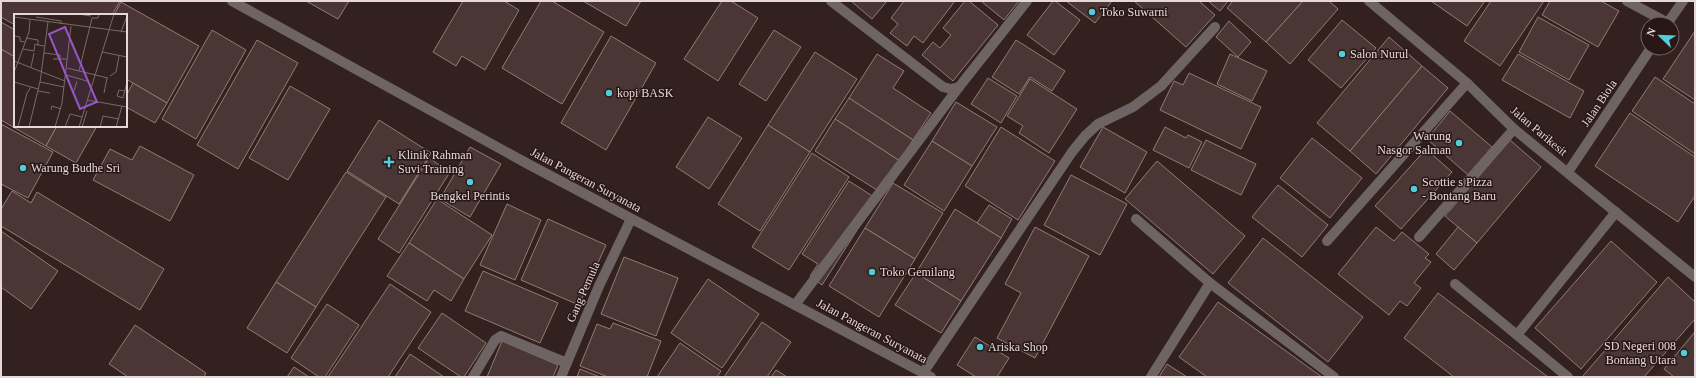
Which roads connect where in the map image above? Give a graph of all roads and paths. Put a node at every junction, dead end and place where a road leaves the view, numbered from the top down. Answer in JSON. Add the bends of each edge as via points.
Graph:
{"nodes":[{"id":1,"x":232,"y":1,"type":"edge"},
{"id":2,"x":831,"y":1,"type":"edge"},
{"id":3,"x":1027,"y":1,"type":"edge"},
{"id":4,"x":1369,"y":1,"type":"edge"},
{"id":5,"x":1627,"y":1,"type":"edge"},
{"id":6,"x":1682,"y":1,"type":"edge"},
{"id":7,"x":1654,"y":16,"type":"edge"},
{"id":8,"x":1672,"y":16,"type":"edge"},
{"id":9,"x":1215,"y":27,"type":"dead end"},
{"id":10,"x":1646,"y":56,"type":"edge"},
{"id":11,"x":1467,"y":83,"type":"junction"},
{"id":12,"x":959,"y":87,"type":"junction"},
{"id":13,"x":1514,"y":129,"type":"junction"},
{"id":14,"x":1568,"y":172,"type":"junction"},
{"id":15,"x":1616,"y":212,"type":"junction"},
{"id":16,"x":631,"y":219,"type":"junction"},
{"id":17,"x":1136,"y":219,"type":"dead end"},
{"id":18,"x":1419,"y":237,"type":"dead end"},
{"id":19,"x":1327,"y":240,"type":"dead end"},
{"id":20,"x":1695,"y":277,"type":"edge"},
{"id":21,"x":1210,"y":283,"type":"junction"},
{"id":22,"x":1455,"y":284,"type":"dead end"},
{"id":23,"x":795,"y":305,"type":"junction"},
{"id":24,"x":1517,"y":335,"type":"junction"},
{"id":25,"x":567,"y":363,"type":"junction"},
{"id":26,"x":927,"y":375,"type":"edge"},
{"id":27,"x":473,"y":377,"type":"edge"},
{"id":28,"x":561,"y":377,"type":"edge"},
{"id":29,"x":1152,"y":377,"type":"edge"},
{"id":30,"x":1334,"y":377,"type":"edge"},
{"id":31,"x":1568,"y":377,"type":"edge"}],
"edges":[{"from":1,"to":16,"type":"street","name":"Jalan Pangeran Suryanata"},
{"from":2,"to":12,"type":"street","via":[[943,87]]},
{"from":3,"to":12,"type":"street"},
{"from":4,"to":11,"type":"street","name":"Jalan Parikesit"},
{"from":5,"to":7,"type":"street"},
{"from":6,"to":8,"type":"street"},
{"from":9,"to":26,"type":"street","via":[[1161,86],[1133,108],[1098,124],[1085,136]]},
{"from":10,"to":14,"type":"street","name":"Jalan Biola"},
{"from":11,"to":13,"type":"street","name":"Jalan Parikesit"},
{"from":11,"to":19,"type":"street"},
{"from":12,"to":23,"type":"street"},
{"from":13,"to":14,"type":"street","name":"Jalan Parikesit"},
{"from":13,"to":18,"type":"street"},
{"from":14,"to":15,"type":"street","name":"Jalan Parikesit"},
{"from":15,"to":20,"type":"street","name":"Jalan Parikesit"},
{"from":15,"to":24,"type":"street"},
{"from":16,"to":23,"type":"street","name":"Jalan Pangeran Suryanata"},
{"from":16,"to":25,"type":"street","name":"Gang Pemula","via":[[599,286]]},
{"from":17,"to":21,"type":"street"},
{"from":21,"to":29,"type":"street"},
{"from":21,"to":30,"type":"street"},
{"from":22,"to":24,"type":"street"},
{"from":23,"to":26,"type":"street","name":"Jalan Pangeran Suryanata"},
{"from":24,"to":31,"type":"street"},
{"from":25,"to":27,"type":"street","via":[[501,336],[495,340]]},
{"from":25,"to":28,"type":"street","name":"Gang Pemula"}]}
